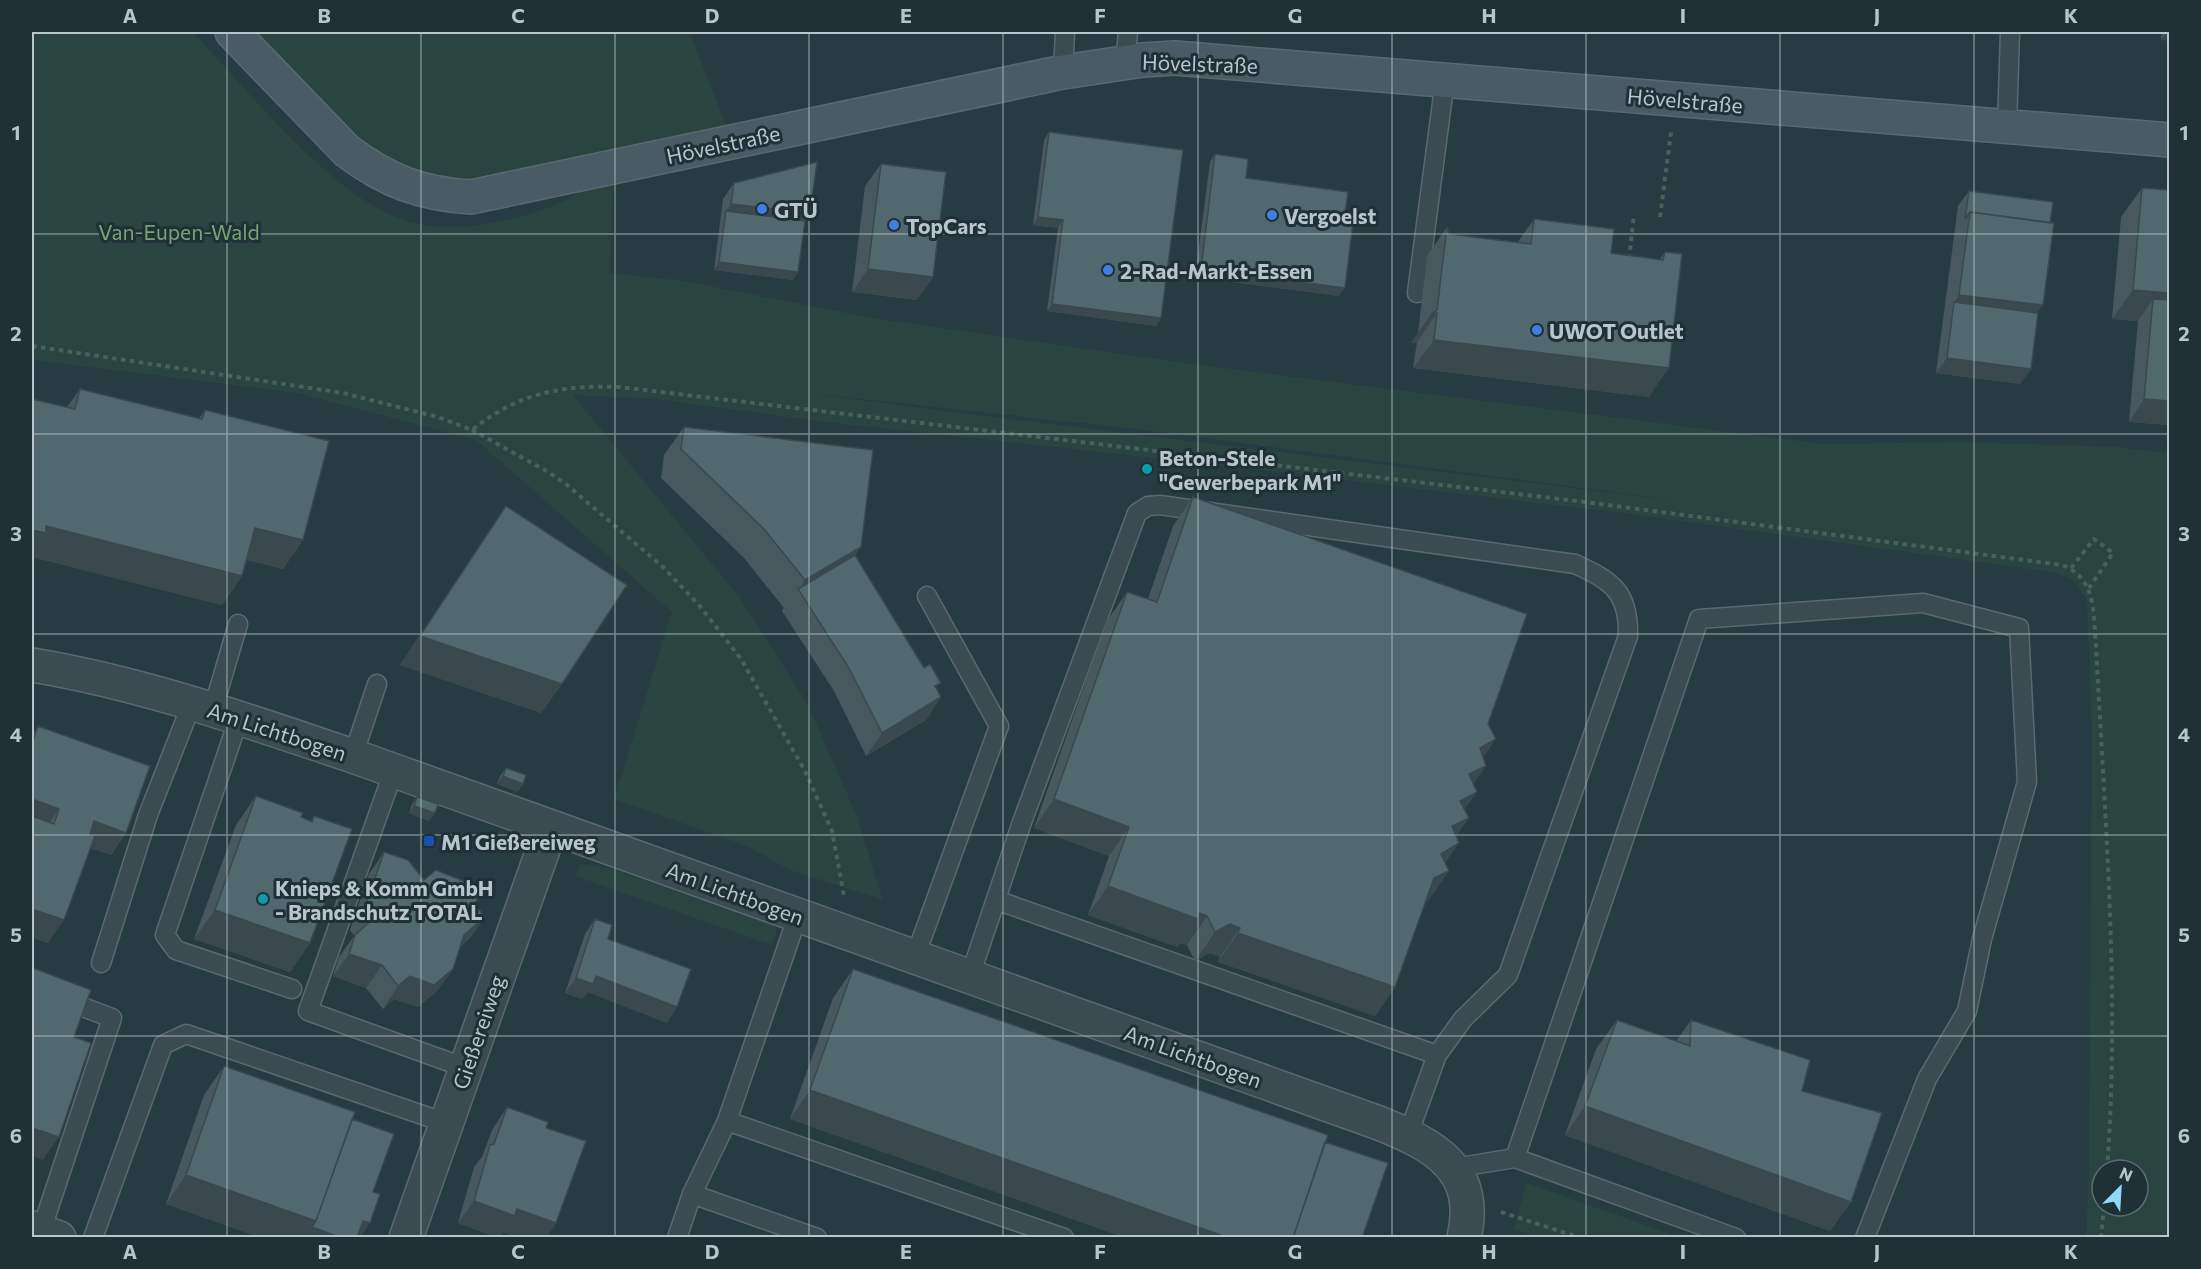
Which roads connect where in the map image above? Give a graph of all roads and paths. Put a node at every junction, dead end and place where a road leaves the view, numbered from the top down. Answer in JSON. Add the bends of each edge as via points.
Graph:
{"nodes":[{"id":1,"x":232,"y":32,"type":"edge"},
{"id":2,"x":1065,"y":32,"type":"edge"},
{"id":3,"x":2010,"y":32,"type":"edge"},
{"id":4,"x":1126,"y":47,"type":"edge"},
{"id":5,"x":1063,"y":72,"type":"junction"},
{"id":6,"x":1445,"y":80,"type":"junction"},
{"id":7,"x":2007,"y":126,"type":"junction"},
{"id":8,"x":2169,"y":140,"type":"edge"},
{"id":9,"x":1668,"y":158,"type":"dead end"},
{"id":10,"x":1634,"y":215,"type":"dead end"},
{"id":11,"x":1660,"y":218,"type":"dead end"},
{"id":12,"x":1628,"y":266,"type":"edge"},
{"id":13,"x":1417,"y":293,"type":"dead end"},
{"id":14,"x":472,"y":430,"type":"dead end"},
{"id":15,"x":2071,"y":568,"type":"dead end"},
{"id":16,"x":2089,"y":588,"type":"dead end"},
{"id":17,"x":927,"y":596,"type":"dead end"},
{"id":18,"x":238,"y":624,"type":"dead end"},
{"id":19,"x":32,"y":665,"type":"edge"},
{"id":20,"x":377,"y":684,"type":"dead end"},
{"id":21,"x":215,"y":710,"type":"junction"},
{"id":22,"x":354,"y":756,"type":"junction"},
{"id":23,"x":394,"y":770,"type":"junction"},
{"id":24,"x":551,"y":827,"type":"junction"},
{"id":25,"x":845,"y":898,"type":"dead end"},
{"id":26,"x":996,"y":900,"type":"junction"},
{"id":27,"x":798,"y":915,"type":"junction"},
{"id":28,"x":915,"y":957,"type":"junction"},
{"id":29,"x":101,"y":963,"type":"dead end"},
{"id":30,"x":970,"y":976,"type":"junction"},
{"id":31,"x":32,"y":988,"type":"edge"},
{"id":32,"x":292,"y":989,"type":"dead end"},
{"id":33,"x":1437,"y":1055,"type":"junction"},
{"id":34,"x":466,"y":1068,"type":"junction"},
{"id":35,"x":727,"y":1121,"type":"junction"},
{"id":36,"x":446,"y":1123,"type":"junction"},
{"id":37,"x":1431,"y":1150,"type":"junction"},
{"id":38,"x":1515,"y":1158,"type":"junction"},
{"id":39,"x":692,"y":1194,"type":"junction"},
{"id":40,"x":1468,"y":1205,"type":"junction"},
{"id":41,"x":2103,"y":1218,"type":"edge"},
{"id":42,"x":44,"y":1232,"type":"edge"},
{"id":43,"x":93,"y":1238,"type":"edge"},
{"id":44,"x":406,"y":1238,"type":"edge"},
{"id":45,"x":677,"y":1238,"type":"edge"},
{"id":46,"x":817,"y":1238,"type":"edge"},
{"id":47,"x":1064,"y":1238,"type":"edge"},
{"id":48,"x":1464,"y":1238,"type":"edge"},
{"id":49,"x":1581,"y":1238,"type":"edge"},
{"id":50,"x":1736,"y":1238,"type":"edge"},
{"id":51,"x":1865,"y":1238,"type":"edge"},
{"id":52,"x":2101,"y":1238,"type":"edge"}],
"edges":[{"from":1,"to":5,"type":"main road","name":"Hövelstraße","via":[[347,151],[368,166],[389,179],[424,191],[471,197]]},
{"from":2,"to":5,"type":"lane"},
{"from":3,"to":7,"type":"lane"},
{"from":4,"to":5,"type":"main road","name":"Hövelstraße"},
{"from":4,"to":6,"type":"main road","name":"Hövelstraße","via":[[1175,58]]},
{"from":6,"to":7,"type":"main road","name":"Hövelstraße"},
{"from":6,"to":13,"type":"lane"},
{"from":7,"to":8,"type":"main road","name":"Hövelstraße"},
{"from":9,"to":11,"type":"path"},
{"from":10,"to":12,"type":"path"},
{"from":14,"to":25,"type":"path","via":[[567,485],[663,567],[721,632],[772,710],[805,771],[832,831]]},
{"from":15,"to":16,"type":"path","via":[[2094,539],[2113,553]]},
{"from":17,"to":28,"type":"lane","via":[[999,726]]},
{"from":18,"to":21,"type":"lane"},
{"from":19,"to":21,"type":"street","name":"Am Lichtbogen","via":[[130,685]]},
{"from":20,"to":22,"type":"lane"},
{"from":21,"to":22,"type":"street","name":"Am Lichtbogen"},
{"from":21,"to":29,"type":"lane","via":[[148,815]]},
{"from":21,"to":32,"type":"lane","via":[[165,935],[176,950]]},
{"from":22,"to":23,"type":"street","name":"Am Lichtbogen"},
{"from":23,"to":24,"type":"street","name":"Am Lichtbogen"},
{"from":23,"to":34,"type":"lane","via":[[308,1011]]},
{"from":24,"to":27,"type":"street","name":"Am Lichtbogen"},
{"from":24,"to":34,"type":"street","name":"Gießereiweg"},
{"from":26,"to":30,"type":"lane"},
{"from":26,"to":33,"type":"lane"},
{"from":26,"to":33,"type":"lane","via":[[1137,513],[1148,506],[1575,564],[1599,575],[1623,598],[1629,616],[1629,636],[1508,975],[1463,1019]]},
{"from":27,"to":28,"type":"street","name":"Am Lichtbogen"},
{"from":27,"to":35,"type":"lane"},
{"from":28,"to":30,"type":"street","name":"Am Lichtbogen"},
{"from":30,"to":37,"type":"street","name":"Am Lichtbogen"},
{"from":31,"to":42,"type":"lane","via":[[112,1018]]},
{"from":33,"to":37,"type":"lane"},
{"from":34,"to":36,"type":"street","name":"Gießereiweg"},
{"from":35,"to":39,"type":"lane"},
{"from":35,"to":47,"type":"lane"},
{"from":36,"to":43,"type":"lane","via":[[186,1034],[163,1045]]},
{"from":36,"to":44,"type":"street","name":"Gießereiweg"},
{"from":37,"to":38,"type":"lane"},
{"from":37,"to":40,"type":"street","via":[[1463,1185]]},
{"from":38,"to":50,"type":"lane"},
{"from":38,"to":51,"type":"lane","via":[[1699,619],[1923,603],[2019,628],[2027,782],[1982,939],[1967,1011],[1927,1078]]},
{"from":39,"to":45,"type":"lane"},
{"from":39,"to":46,"type":"lane"},
{"from":40,"to":48,"type":"street"},
{"from":40,"to":49,"type":"path"},
{"from":41,"to":52,"type":"path"}]}
